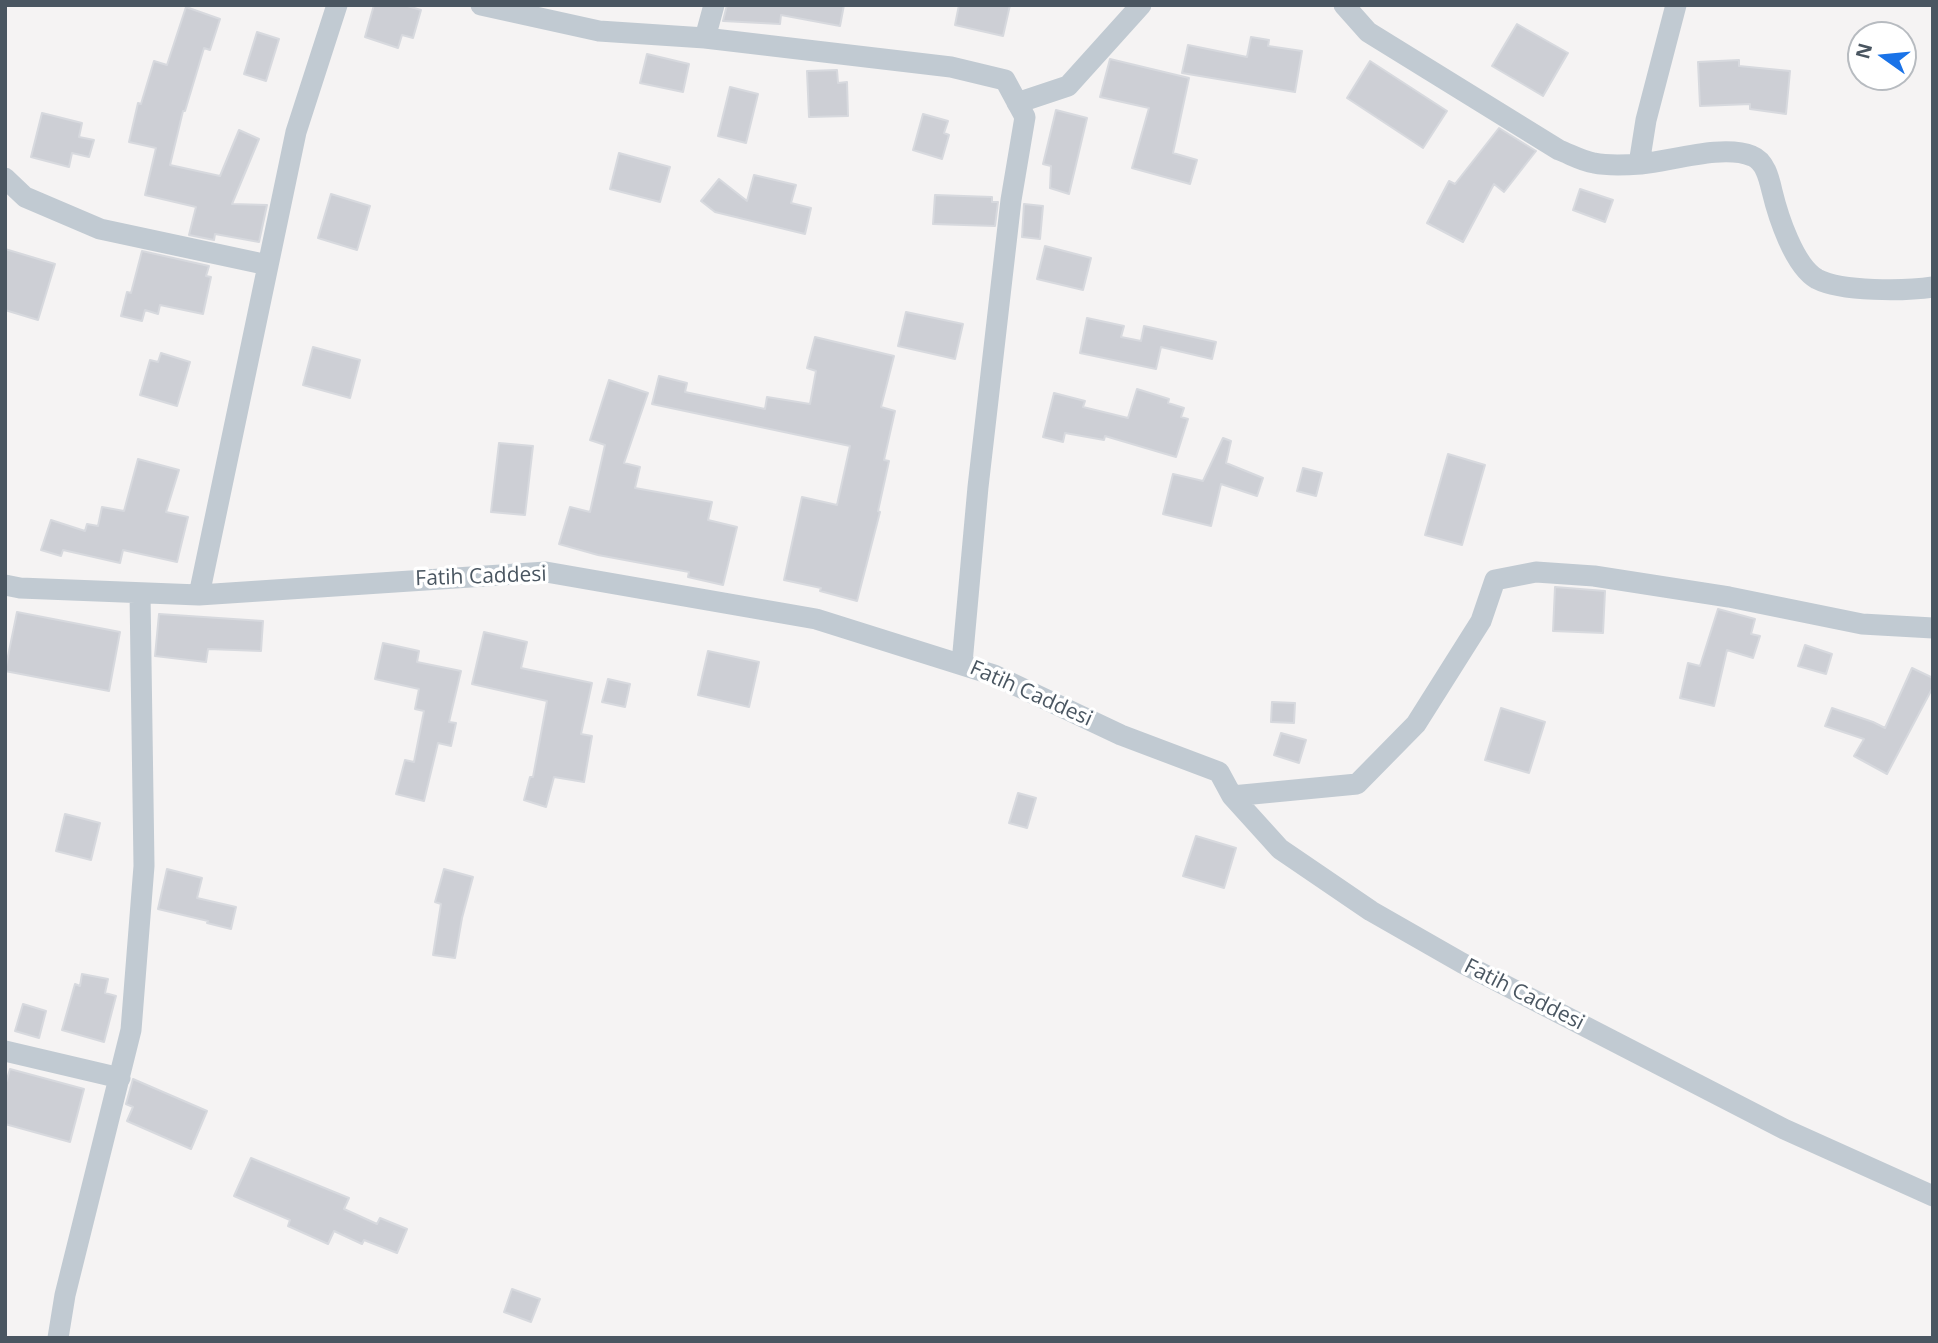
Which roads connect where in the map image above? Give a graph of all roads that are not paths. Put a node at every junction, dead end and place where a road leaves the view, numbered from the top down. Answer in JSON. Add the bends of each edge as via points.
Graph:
{"nodes":[{"id":1,"x":337,"y":5,"type":"edge"},
{"id":2,"x":481,"y":5,"type":"edge"},
{"id":3,"x":713,"y":5,"type":"edge"},
{"id":4,"x":1141,"y":5,"type":"edge"},
{"id":5,"x":1345,"y":5,"type":"edge"},
{"id":6,"x":1676,"y":5,"type":"edge"},
{"id":7,"x":705,"y":38,"type":"junction"},
{"id":8,"x":1017,"y":103,"type":"junction"},
{"id":9,"x":1639,"y":164,"type":"junction"},
{"id":10,"x":5,"y":178,"type":"edge"},
{"id":11,"x":268,"y":265,"type":"junction"},
{"id":12,"x":1933,"y":287,"type":"edge"},
{"id":13,"x":5,"y":585,"type":"edge"},
{"id":14,"x":140,"y":593,"type":"junction"},
{"id":15,"x":199,"y":595,"type":"junction"},
{"id":16,"x":1933,"y":628,"type":"edge"},
{"id":17,"x":962,"y":663,"type":"junction"},
{"id":18,"x":1232,"y":796,"type":"junction"},
{"id":19,"x":5,"y":1051,"type":"edge"},
{"id":20,"x":120,"y":1078,"type":"junction"},
{"id":21,"x":1933,"y":1196,"type":"edge"},
{"id":22,"x":58,"y":1338,"type":"edge"}],
"edges":[{"from":1,"to":11,"type":"street","via":[[296,131]]},
{"from":2,"to":7,"type":"street","via":[[599,31]]},
{"from":3,"to":7,"type":"street"},
{"from":4,"to":8,"type":"street","via":[[1068,86]]},
{"from":5,"to":9,"type":"street","via":[[1368,32],[1559,150],[1593,163]]},
{"from":6,"to":9,"type":"street"},
{"from":7,"to":8,"type":"street","via":[[951,67],[1004,80]]},
{"from":8,"to":17,"type":"street","via":[[1025,117],[979,474]]},
{"from":9,"to":12,"type":"street","via":[[1722,152],[1755,156],[1763,165],[1797,259],[1816,279],[1845,287]]},
{"from":10,"to":11,"type":"street","via":[[25,197],[100,229]]},
{"from":11,"to":15,"type":"street"},
{"from":13,"to":14,"type":"street","name":"Fatih Caddesi"},
{"from":14,"to":15,"type":"street","name":"Fatih Caddesi"},
{"from":14,"to":20,"type":"street","via":[[144,866],[131,1030]]},
{"from":15,"to":17,"type":"street","name":"Fatih Caddesi","via":[[545,572],[816,619]]},
{"from":16,"to":18,"type":"street","via":[[1862,624],[1594,576],[1536,572],[1495,580],[1480,621],[1416,724],[1357,784]]},
{"from":17,"to":18,"type":"street","name":"Fatih Caddesi","via":[[1121,735],[1219,772]]},
{"from":18,"to":21,"type":"street","name":"Fatih Caddesi","via":[[1280,849],[1371,911],[1462,963],[1784,1129]]},
{"from":19,"to":20,"type":"street"},
{"from":20,"to":22,"type":"street"}]}
